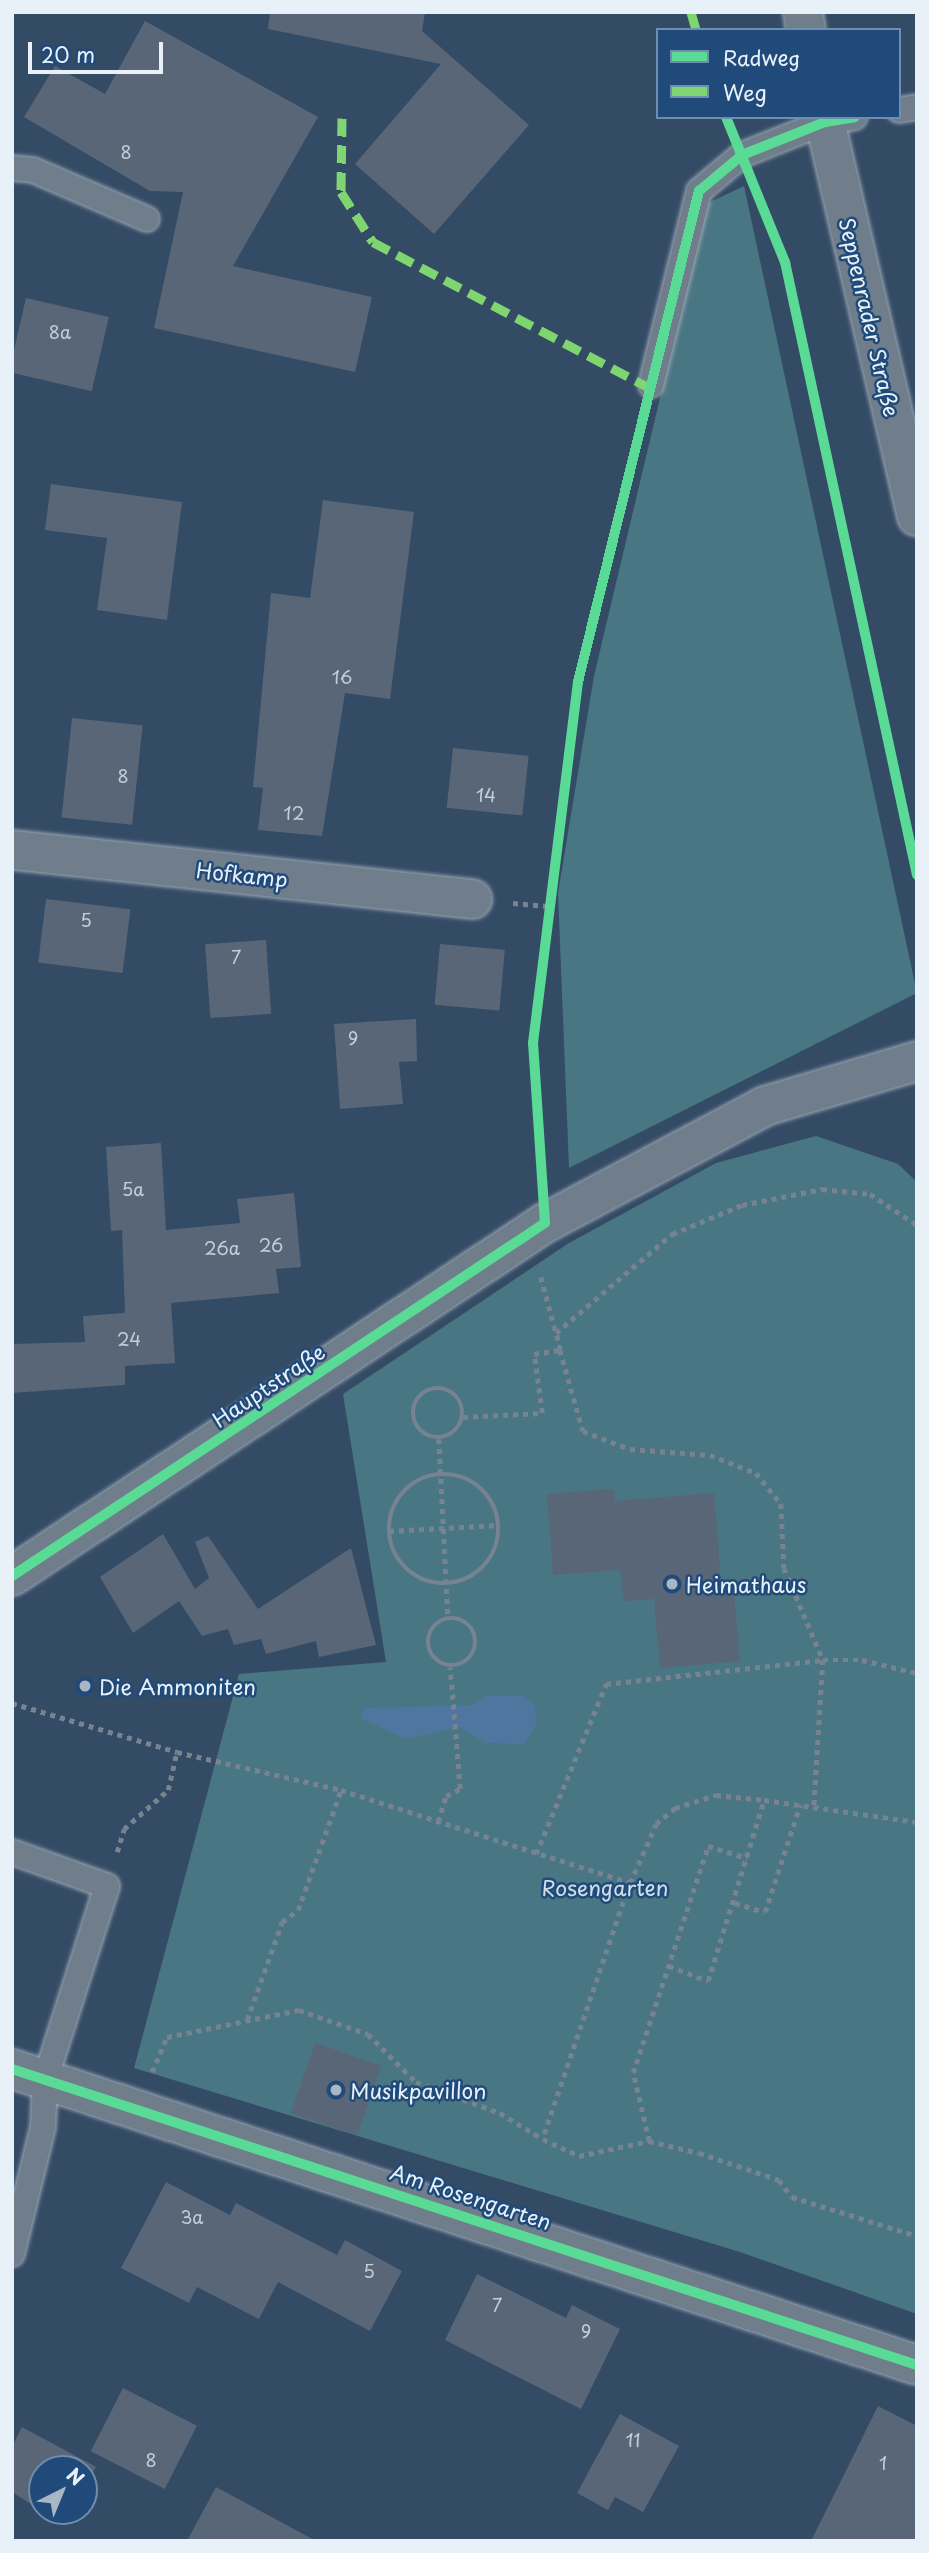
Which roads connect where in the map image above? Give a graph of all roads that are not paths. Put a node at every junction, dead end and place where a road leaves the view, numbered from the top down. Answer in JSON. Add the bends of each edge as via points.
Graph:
{"nodes":[{"id":1,"x":835,"y":119,"type":"edge"},
{"id":2,"x":12,"y":168,"type":"edge"},
{"id":3,"x":147,"y":219,"type":"dead end"},
{"id":4,"x":651,"y":385,"type":"dead end"},
{"id":5,"x":917,"y":516,"type":"edge"},
{"id":6,"x":12,"y":849,"type":"edge"},
{"id":7,"x":472,"y":899,"type":"dead end"},
{"id":8,"x":917,"y":1061,"type":"edge"},
{"id":9,"x":12,"y":1576,"type":"edge"},
{"id":10,"x":12,"y":1852,"type":"edge"},
{"id":11,"x":29,"y":2075,"type":"edge"},
{"id":12,"x":12,"y":2254,"type":"edge"},
{"id":13,"x":917,"y":2365,"type":"edge"}],
"edges":[{"from":1,"to":4,"type":"lane","via":[[742,155],[699,191]]},
{"from":1,"to":5,"type":"street","name":"Seppenrader Straße"},
{"from":2,"to":3,"type":"lane","via":[[33,170]]},
{"from":6,"to":7,"type":"street","name":"Hofkamp"},
{"from":8,"to":9,"type":"street","name":"Hauptstraße","via":[[765,1106],[528,1235]]},
{"from":10,"to":11,"type":"lane","via":[[107,1886]]},
{"from":11,"to":12,"type":"lane","via":[[43,2127]]},
{"from":11,"to":13,"type":"street","name":"Am Rosengarten"}]}
